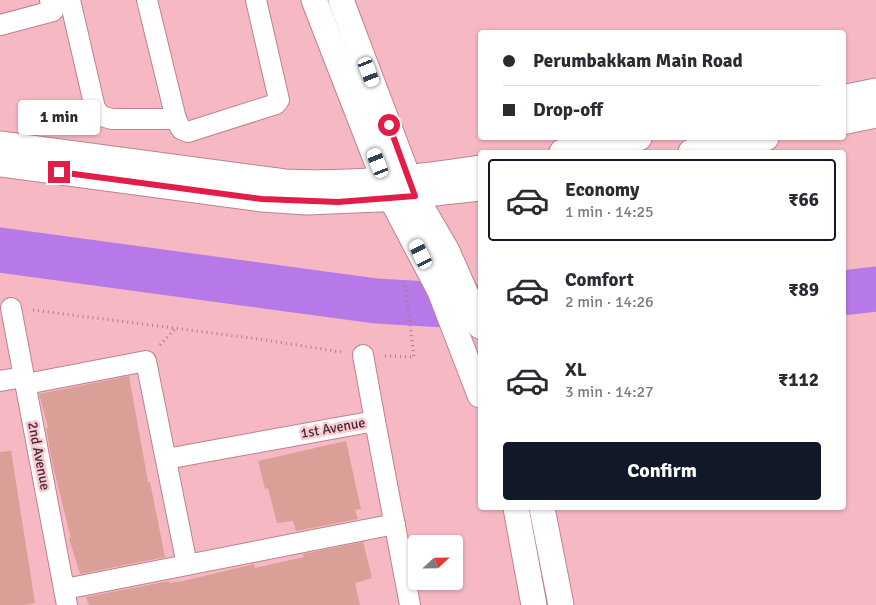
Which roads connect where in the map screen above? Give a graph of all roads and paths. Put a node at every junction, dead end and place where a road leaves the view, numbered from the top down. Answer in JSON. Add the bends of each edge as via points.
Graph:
{"nodes":[{"id":1,"x":50,"y":0,"type":"edge"},
{"id":2,"x":70,"y":0,"type":"edge"},
{"id":3,"x":147,"y":0,"type":"edge"},
{"id":4,"x":256,"y":0,"type":"edge"},
{"id":5,"x":314,"y":0,"type":"edge"},
{"id":6,"x":341,"y":0,"type":"edge"},
{"id":7,"x":0,"y":25,"type":"edge"},
{"id":8,"x":876,"y":91,"type":"edge"},
{"id":9,"x":846,"y":97,"type":"edge"},
{"id":10,"x":876,"y":115,"type":"edge"},
{"id":11,"x":176,"y":119,"type":"junction"},
{"id":12,"x":846,"y":121,"type":"edge"},
{"id":13,"x":628,"y":140,"type":"edge"},
{"id":14,"x":755,"y":140,"type":"edge"},
{"id":15,"x":0,"y":144,"type":"edge"},
{"id":16,"x":573,"y":150,"type":"edge"},
{"id":17,"x":702,"y":150,"type":"edge"},
{"id":18,"x":0,"y":164,"type":"edge"},
{"id":19,"x":478,"y":168,"type":"edge"},
{"id":20,"x":400,"y":188,"type":"junction"},
{"id":21,"x":478,"y":188,"type":"edge"},
{"id":22,"x":11,"y":308,"type":"joint"},
{"id":23,"x":478,"y":321,"type":"edge"},
{"id":24,"x":363,"y":355,"type":"junction"},
{"id":25,"x":414,"y":357,"type":"dead end"},
{"id":26,"x":25,"y":381,"type":"junction"},
{"id":27,"x":0,"y":382,"type":"edge"},
{"id":28,"x":478,"y":388,"type":"edge"},
{"id":29,"x":375,"y":421,"type":"junction"},
{"id":30,"x":166,"y":459,"type":"junction"},
{"id":31,"x":516,"y":510,"type":"edge"},
{"id":32,"x":542,"y":510,"type":"edge"},
{"id":33,"x":395,"y":524,"type":"junction"},
{"id":34,"x":187,"y":565,"type":"junction"},
{"id":35,"x":66,"y":597,"type":"edge"},
{"id":36,"x":410,"y":605,"type":"edge"},
{"id":37,"x":534,"y":605,"type":"edge"},
{"id":38,"x":561,"y":605,"type":"edge"}],
"edges":[{"from":1,"to":7,"type":"street","via":[[53,11]]},
{"from":2,"to":11,"type":"street","via":[[95,108],[101,116],[112,119]]},
{"from":3,"to":11,"type":"street"},
{"from":4,"to":11,"type":"street","via":[[279,100],[276,104],[188,132],[181,129]]},
{"from":5,"to":20,"type":"street"},
{"from":6,"to":20,"type":"street"},
{"from":8,"to":9,"type":"street"},
{"from":10,"to":12,"type":"street"},
{"from":13,"to":16,"type":"street"},
{"from":14,"to":17,"type":"street"},
{"from":15,"to":20,"type":"street","via":[[285,182]]},
{"from":18,"to":20,"type":"street","via":[[262,199],[338,202]]},
{"from":19,"to":20,"type":"street"},
{"from":20,"to":21,"type":"street"},
{"from":20,"to":23,"type":"street","via":[[453,264]]},
{"from":20,"to":28,"type":"street","via":[[427,266]]},
{"from":22,"to":24,"type":"path"},
{"from":22,"to":26,"type":"street","name":"2nd Avenue"},
{"from":24,"to":25,"type":"path"},
{"from":24,"to":29,"type":"street"},
{"from":26,"to":27,"type":"street"},
{"from":26,"to":30,"type":"street","via":[[146,361]]},
{"from":26,"to":35,"type":"street","name":"2nd Avenue"},
{"from":29,"to":30,"type":"street","name":"1st Avenue"},
{"from":29,"to":33,"type":"street","name":"1st Avenue"},
{"from":30,"to":34,"type":"street"},
{"from":31,"to":37,"type":"street"},
{"from":32,"to":38,"type":"street"},
{"from":33,"to":34,"type":"street"},
{"from":33,"to":36,"type":"street","name":"1st Avenue"},
{"from":34,"to":35,"type":"street"}]}
